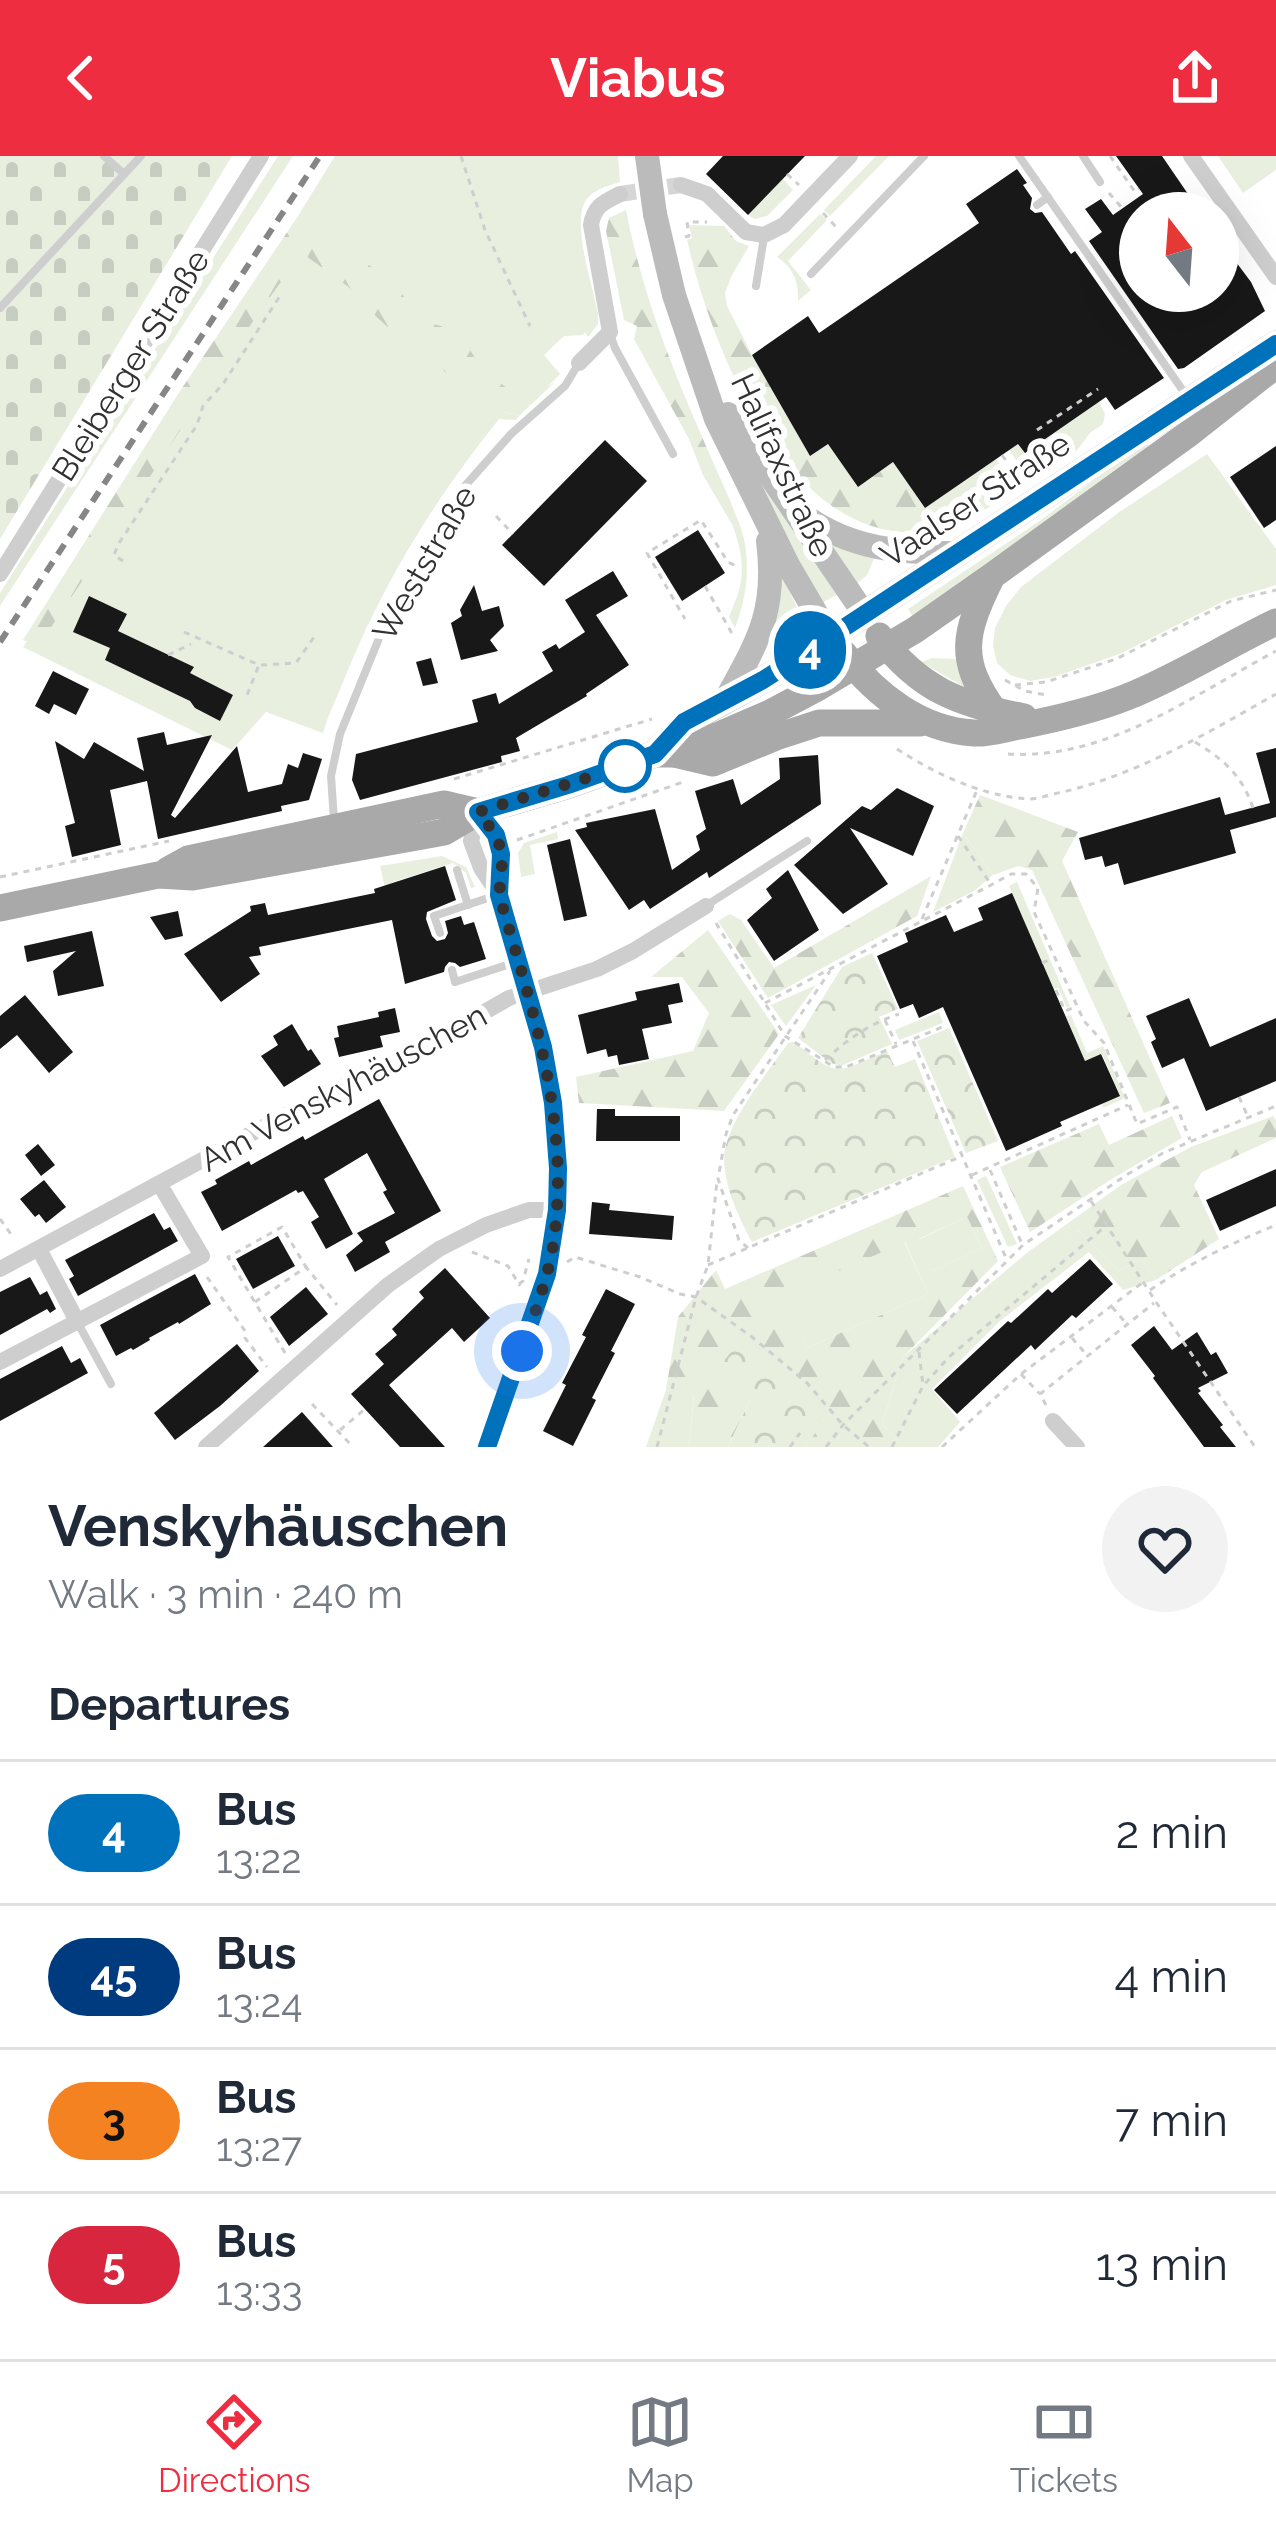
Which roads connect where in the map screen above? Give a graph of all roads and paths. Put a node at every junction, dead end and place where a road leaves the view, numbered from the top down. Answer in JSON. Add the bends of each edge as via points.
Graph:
{"nodes":[{"id":1,"x":104,"y":156,"type":"edge"},
{"id":2,"x":141,"y":156,"type":"edge"},
{"id":3,"x":261,"y":156,"type":"edge"},
{"id":4,"x":460,"y":156,"type":"edge"},
{"id":5,"x":646,"y":156,"type":"edge"},
{"id":6,"x":850,"y":156,"type":"edge"},
{"id":7,"x":924,"y":156,"type":"edge"},
{"id":8,"x":1019,"y":156,"type":"edge"},
{"id":9,"x":1083,"y":156,"type":"edge"},
{"id":10,"x":1110,"y":156,"type":"edge"},
{"id":11,"x":1191,"y":156,"type":"edge"},
{"id":12,"x":124,"y":174,"type":"junction"},
{"id":13,"x":1100,"y":182,"type":"joint"},
{"id":14,"x":680,"y":185,"type":"tunnel mouth"},
{"id":15,"x":1139,"y":189,"type":"dead end"},
{"id":16,"x":620,"y":194,"type":"dead end"},
{"id":17,"x":1048,"y":197,"type":"junction"},
{"id":18,"x":1119,"y":204,"type":"edge"},
{"id":19,"x":1037,"y":205,"type":"dead end"},
{"id":20,"x":822,"y":212,"type":"dead end"},
{"id":21,"x":829,"y":218,"type":"dead end"},
{"id":22,"x":714,"y":223,"type":"dead end"},
{"id":23,"x":689,"y":233,"type":"dead end"},
{"id":24,"x":764,"y":235,"type":"junction"},
{"id":25,"x":812,"y":274,"type":"dead end"},
{"id":26,"x":1276,"y":277,"type":"edge"},
{"id":27,"x":756,"y":286,"type":"dead end"},
{"id":28,"x":280,"y":296,"type":"dead end"},
{"id":29,"x":0,"y":308,"type":"edge"},
{"id":30,"x":530,"y":326,"type":"dead end"},
{"id":31,"x":610,"y":332,"type":"junction"},
{"id":32,"x":1276,"y":344,"type":"edge"},
{"id":33,"x":579,"y":363,"type":"joint"},
{"id":34,"x":698,"y":365,"type":"junction"},
{"id":35,"x":1276,"y":365,"type":"edge"},
{"id":36,"x":1098,"y":389,"type":"dead end"},
{"id":37,"x":1189,"y":400,"type":"junction"},
{"id":38,"x":1037,"y":430,"type":"dead end"},
{"id":39,"x":1191,"y":432,"type":"junction"},
{"id":40,"x":673,"y":454,"type":"dead end"},
{"id":41,"x":1002,"y":455,"type":"dead end"},
{"id":42,"x":1027,"y":490,"type":"dead end"},
{"id":43,"x":791,"y":506,"type":"junction"},
{"id":44,"x":496,"y":516,"type":"dead end"},
{"id":45,"x":766,"y":520,"type":"junction"},
{"id":46,"x":513,"y":534,"type":"dead end"},
{"id":47,"x":959,"y":553,"type":"junction"},
{"id":48,"x":122,"y":560,"type":"dead end"},
{"id":49,"x":738,"y":567,"type":"dead end"},
{"id":50,"x":0,"y":574,"type":"edge"},
{"id":51,"x":992,"y":576,"type":"junction"},
{"id":52,"x":705,"y":586,"type":"dead end"},
{"id":53,"x":1276,"y":590,"type":"edge"},
{"id":54,"x":686,"y":619,"type":"dead end"},
{"id":55,"x":1276,"y":622,"type":"edge"},
{"id":56,"x":876,"y":631,"type":"junction"},
{"id":57,"x":184,"y":632,"type":"dead end"},
{"id":58,"x":314,"y":637,"type":"dead end"},
{"id":59,"x":737,"y":641,"type":"dead end"},
{"id":60,"x":191,"y":644,"type":"dead end"},
{"id":61,"x":842,"y":653,"type":"junction"},
{"id":62,"x":168,"y":655,"type":"dead end"},
{"id":63,"x":260,"y":665,"type":"junction"},
{"id":64,"x":1276,"y":694,"type":"edge"},
{"id":65,"x":247,"y":695,"type":"dead end"},
{"id":66,"x":724,"y":701,"type":"junction"},
{"id":67,"x":1045,"y":708,"type":"junction"},
{"id":68,"x":995,"y":712,"type":"junction"},
{"id":69,"x":930,"y":723,"type":"junction"},
{"id":70,"x":664,"y":741,"type":"junction"},
{"id":71,"x":885,"y":741,"type":"dead end"},
{"id":72,"x":1193,"y":741,"type":"junction"},
{"id":73,"x":451,"y":780,"type":"dead end"},
{"id":74,"x":688,"y":780,"type":"dead end"},
{"id":75,"x":977,"y":789,"type":"junction"},
{"id":76,"x":1252,"y":808,"type":"dead end"},
{"id":77,"x":478,"y":812,"type":"junction"},
{"id":78,"x":958,"y":836,"type":"junction"},
{"id":79,"x":338,"y":839,"type":"junction"},
{"id":80,"x":173,"y":840,"type":"dead end"},
{"id":81,"x":514,"y":841,"type":"dead end"},
{"id":82,"x":806,"y":841,"type":"dead end"},
{"id":83,"x":457,"y":870,"type":"dead end"},
{"id":84,"x":0,"y":877,"type":"edge"},
{"id":85,"x":991,"y":885,"type":"junction"},
{"id":86,"x":499,"y":895,"type":"junction"},
{"id":87,"x":468,"y":905,"type":"junction"},
{"id":88,"x":706,"y":906,"type":"joint"},
{"id":89,"x":0,"y":908,"type":"edge"},
{"id":90,"x":922,"y":921,"type":"junction"},
{"id":91,"x":440,"y":933,"type":"dead end"},
{"id":92,"x":729,"y":945,"type":"dead end"},
{"id":93,"x":1055,"y":958,"type":"junction"},
{"id":94,"x":518,"y":962,"type":"junction"},
{"id":95,"x":1042,"y":963,"type":"dead end"},
{"id":96,"x":452,"y":970,"type":"dead end"},
{"id":97,"x":831,"y":970,"type":"junction"},
{"id":98,"x":527,"y":990,"type":"junction"},
{"id":99,"x":1056,"y":990,"type":"dead end"},
{"id":100,"x":765,"y":1004,"type":"junction"},
{"id":101,"x":1077,"y":1006,"type":"junction"},
{"id":102,"x":898,"y":1014,"type":"dead end"},
{"id":103,"x":884,"y":1018,"type":"junction"},
{"id":104,"x":947,"y":1025,"type":"dead end"},
{"id":105,"x":785,"y":1036,"type":"junction"},
{"id":106,"x":912,"y":1040,"type":"junction"},
{"id":107,"x":897,"y":1045,"type":"junction"},
{"id":108,"x":824,"y":1061,"type":"junction"},
{"id":109,"x":1239,"y":1097,"type":"dead end"},
{"id":110,"x":1130,"y":1104,"type":"junction"},
{"id":111,"x":1276,"y":1106,"type":"edge"},
{"id":112,"x":1093,"y":1108,"type":"dead end"},
{"id":113,"x":1248,"y":1117,"type":"junction"},
{"id":114,"x":1096,"y":1119,"type":"junction"},
{"id":115,"x":1190,"y":1140,"type":"junction"},
{"id":116,"x":962,"y":1156,"type":"junction"},
{"id":117,"x":989,"y":1167,"type":"junction"},
{"id":118,"x":971,"y":1176,"type":"junction"},
{"id":119,"x":718,"y":1179,"type":"junction"},
{"id":120,"x":160,"y":1185,"type":"junction"},
{"id":121,"x":1090,"y":1199,"type":"junction"},
{"id":122,"x":845,"y":1206,"type":"junction"},
{"id":123,"x":557,"y":1210,"type":"junction"},
{"id":124,"x":848,"y":1213,"type":"dead end"},
{"id":125,"x":0,"y":1219,"type":"edge"},
{"id":126,"x":1276,"y":1225,"type":"edge"},
{"id":127,"x":1107,"y":1226,"type":"junction"},
{"id":128,"x":456,"y":1240,"type":"junction"},
{"id":129,"x":1023,"y":1245,"type":"junction"},
{"id":130,"x":748,"y":1248,"type":"junction"},
{"id":131,"x":33,"y":1252,"type":"junction"},
{"id":132,"x":575,"y":1257,"type":"dead end"},
{"id":133,"x":1007,"y":1260,"type":"junction"},
{"id":134,"x":195,"y":1261,"type":"junction"},
{"id":135,"x":708,"y":1264,"type":"junction"},
{"id":136,"x":306,"y":1267,"type":"junction"},
{"id":137,"x":0,"y":1269,"type":"edge"},
{"id":138,"x":1143,"y":1282,"type":"junction"},
{"id":139,"x":522,"y":1288,"type":"dead end"},
{"id":140,"x":1148,"y":1291,"type":"junction"},
{"id":141,"x":696,"y":1297,"type":"junction"},
{"id":142,"x":255,"y":1302,"type":"junction"},
{"id":143,"x":1156,"y":1302,"type":"junction"},
{"id":144,"x":1111,"y":1306,"type":"junction"},
{"id":145,"x":349,"y":1320,"type":"junction"},
{"id":146,"x":78,"y":1323,"type":"junction"},
{"id":147,"x":1126,"y":1324,"type":"junction"},
{"id":148,"x":1071,"y":1337,"type":"junction"},
{"id":149,"x":919,"y":1352,"type":"junction"},
{"id":150,"x":1087,"y":1354,"type":"junction"},
{"id":151,"x":0,"y":1362,"type":"edge"},
{"id":152,"x":295,"y":1369,"type":"junction"},
{"id":153,"x":1021,"y":1374,"type":"junction"},
{"id":154,"x":280,"y":1383,"type":"junction"},
{"id":155,"x":111,"y":1384,"type":"dead end"},
{"id":156,"x":923,"y":1386,"type":"junction"},
{"id":157,"x":1040,"y":1394,"type":"junction"},
{"id":158,"x":312,"y":1404,"type":"dead end"},
{"id":159,"x":365,"y":1408,"type":"dead end"},
{"id":160,"x":1053,"y":1421,"type":"joint"},
{"id":161,"x":843,"y":1425,"type":"junction"},
{"id":162,"x":339,"y":1431,"type":"junction"},
{"id":163,"x":800,"y":1433,"type":"dead end"},
{"id":164,"x":206,"y":1447,"type":"edge"},
{"id":165,"x":353,"y":1447,"type":"edge"},
{"id":166,"x":487,"y":1447,"type":"edge"},
{"id":167,"x":657,"y":1447,"type":"edge"},
{"id":168,"x":790,"y":1447,"type":"edge"},
{"id":169,"x":826,"y":1447,"type":"edge"},
{"id":170,"x":869,"y":1447,"type":"edge"},
{"id":171,"x":892,"y":1447,"type":"edge"},
{"id":172,"x":942,"y":1447,"type":"edge"},
{"id":173,"x":1077,"y":1447,"type":"edge"},
{"id":174,"x":1255,"y":1447,"type":"edge"}],
"edges":[{"from":1,"to":12,"type":"lane"},
{"from":2,"to":12,"type":"lane"},
{"from":3,"to":50,"type":"street","name":"Bleiberger Straße"},
{"from":4,"to":30,"type":"path"},
{"from":5,"to":34,"type":"main road","name":"Halifaxstraße","bridge":true,"via":[[674,295]]},
{"from":6,"to":24,"type":"street","via":[[784,225]]},
{"from":7,"to":25,"type":"lane"},
{"from":8,"to":17,"type":"lane"},
{"from":9,"to":13,"type":"lane"},
{"from":10,"to":15,"type":"path"},
{"from":11,"to":26,"type":"street"},
{"from":12,"to":29,"type":"lane"},
{"from":13,"to":18,"type":"path"},
{"from":14,"to":24,"type":"street","via":[[707,194],[746,232]]},
{"from":16,"to":31,"type":"street","via":[[601,204],[591,225]]},
{"from":17,"to":19,"type":"lane"},
{"from":17,"to":37,"type":"lane"},
{"from":20,"to":21,"type":"path"},
{"from":22,"to":23,"type":"path","via":[[687,222]]},
{"from":24,"to":27,"type":"lane"},
{"from":28,"to":48,"type":"path","via":[[119,544],[114,555]]},
{"from":31,"to":33,"type":"street","name":"Weststraße"},
{"from":31,"to":40,"type":"lane"},
{"from":32,"to":37,"type":"main road","name":"Vaalser Straße"},
{"from":33,"to":79,"type":"lane","name":"Weststraße","via":[[464,487],[382,631],[331,776]]},
{"from":34,"to":43,"type":"main road","name":"Halifaxstraße"},
{"from":34,"to":45,"type":"main road","name":"Halifaxstraße"},
{"from":35,"to":39,"type":"main road","name":"Vaalser Straße"},
{"from":36,"to":38,"type":"path"},
{"from":37,"to":39,"type":"lane"},
{"from":37,"to":47,"type":"main road","name":"Vaalser Straße"},
{"from":39,"to":51,"type":"main road","name":"Vaalser Straße"},
{"from":41,"to":42,"type":"path"},
{"from":43,"to":47,"type":"main road","via":[[854,542]]},
{"from":43,"to":56,"type":"main road","name":"Halifaxstraße"},
{"from":44,"to":46,"type":"path"},
{"from":45,"to":61,"type":"main road","name":"Halifaxstraße"},
{"from":45,"to":66,"type":"main road","via":[[769,609]]},
{"from":47,"to":56,"type":"main road","name":"Vaalser Straße"},
{"from":49,"to":54,"type":"path","via":[[701,520],[647,554]]},
{"from":51,"to":56,"type":"main road","name":"Vaalser Straße"},
{"from":51,"to":68,"type":"main road","via":[[970,623],[967,652]]},
{"from":52,"to":59,"type":"path"},
{"from":53,"to":67,"type":"path","via":[[1231,602],[1116,659],[1013,685]]},
{"from":55,"to":67,"type":"main road","via":[[1125,698]]},
{"from":56,"to":61,"type":"main road","name":"Vaalser Straße"},
{"from":56,"to":61,"type":"main road","name":"Vaalser Straße"},
{"from":56,"to":68,"type":"main road","via":[[906,668],[942,693]]},
{"from":57,"to":63,"type":"path"},
{"from":58,"to":63,"type":"path","via":[[296,663]]},
{"from":60,"to":62,"type":"path"},
{"from":61,"to":66,"type":"main road","name":"Vaalser Straße"},
{"from":61,"to":69,"type":"main road","via":[[889,701]]},
{"from":61,"to":70,"type":"main road","name":"Vaalser Straße","via":[[768,714]]},
{"from":63,"to":65,"type":"path"},
{"from":64,"to":72,"type":"path"},
{"from":66,"to":70,"type":"main road","name":"Vaalser Straße"},
{"from":67,"to":68,"type":"main road"},
{"from":67,"to":69,"type":"main road","via":[[978,734]]},
{"from":69,"to":70,"type":"main road","via":[[819,723],[712,763]]},
{"from":70,"to":73,"type":"path"},
{"from":70,"to":77,"type":"main road","name":"Vaalser Straße","via":[[568,785]]},
{"from":71,"to":75,"type":"path"},
{"from":72,"to":75,"type":"path","via":[[1102,782],[1031,800]]},
{"from":72,"to":76,"type":"path","via":[[1236,773]]},
{"from":74,"to":81,"type":"path"},
{"from":75,"to":78,"type":"path"},
{"from":77,"to":79,"type":"main road","name":"Vaalser Straße","via":[[444,832]]},
{"from":77,"to":86,"type":"street","via":[[501,854]]},
{"from":78,"to":85,"type":"path"},
{"from":78,"to":90,"type":"path"},
{"from":79,"to":89,"type":"main road","name":"Vaalser Straße","via":[[193,877],[164,874]]},
{"from":80,"to":84,"type":"path"},
{"from":82,"to":88,"type":"lane"},
{"from":83,"to":87,"type":"lane"},
{"from":85,"to":90,"type":"path"},
{"from":85,"to":93,"type":"path","via":[[1026,874],[1038,888],[1034,912]]},
{"from":86,"to":87,"type":"lane"},
{"from":86,"to":94,"type":"street"},
{"from":87,"to":91,"type":"lane","via":[[434,916]]},
{"from":88,"to":98,"type":"street","name":"Am Venskyhäuschen","via":[[597,969]]},
{"from":90,"to":97,"type":"path"},
{"from":92,"to":100,"type":"path"},
{"from":93,"to":95,"type":"path"},
{"from":93,"to":101,"type":"path"},
{"from":94,"to":96,"type":"lane","via":[[455,982]]},
{"from":94,"to":98,"type":"street"},
{"from":97,"to":100,"type":"path"},
{"from":97,"to":105,"type":"path"},
{"from":98,"to":120,"type":"street","name":"Am Venskyhäuschen"},
{"from":98,"to":123,"type":"street","via":[[553,1103]]},
{"from":99,"to":101,"type":"path","via":[[1065,1011]]},
{"from":100,"to":105,"type":"path"},
{"from":101,"to":110,"type":"path","via":[[1105,1043]]},
{"from":102,"to":103,"type":"path"},
{"from":103,"to":107,"type":"path"},
{"from":103,"to":108,"type":"path"},
{"from":104,"to":106,"type":"path"},
{"from":105,"to":108,"type":"path"},
{"from":105,"to":119,"type":"path","via":[[733,1115]]},
{"from":106,"to":107,"type":"path"},
{"from":106,"to":116,"type":"path"},
{"from":107,"to":108,"type":"path","via":[[846,1067]]},
{"from":109,"to":113,"type":"path"},
{"from":110,"to":114,"type":"path"},
{"from":110,"to":115,"type":"path","via":[[1137,1124],[1177,1107]]},
{"from":111,"to":113,"type":"path"},
{"from":112,"to":114,"type":"path"},
{"from":113,"to":115,"type":"path"},
{"from":114,"to":117,"type":"path"},
{"from":115,"to":121,"type":"path"},
{"from":116,"to":118,"type":"path"},
{"from":116,"to":122,"type":"path"},
{"from":117,"to":118,"type":"path"},
{"from":117,"to":129,"type":"path"},
{"from":118,"to":133,"type":"path"},
{"from":119,"to":130,"type":"path"},
{"from":119,"to":135,"type":"path"},
{"from":120,"to":131,"type":"street","name":"Am Venskyhäuschen"},
{"from":120,"to":134,"type":"street","name":"Am Venskyhäuschen","via":[[202,1256]]},
{"from":121,"to":127,"type":"path"},
{"from":121,"to":129,"type":"path"},
{"from":122,"to":124,"type":"path"},
{"from":122,"to":130,"type":"path"},
{"from":123,"to":128,"type":"street","via":[[529,1210]]},
{"from":123,"to":166,"type":"street","via":[[547,1274]]},
{"from":125,"to":131,"type":"path"},
{"from":126,"to":140,"type":"path"},
{"from":127,"to":138,"type":"path"},
{"from":127,"to":156,"type":"path"},
{"from":128,"to":139,"type":"path","via":[[508,1266]]},
{"from":128,"to":145,"type":"street"},
{"from":129,"to":133,"type":"path"},
{"from":130,"to":135,"type":"path"},
{"from":131,"to":137,"type":"street","name":"Am Venskyhäuschen"},
{"from":131,"to":146,"type":"street"},
{"from":132,"to":141,"type":"path"},
{"from":133,"to":149,"type":"path"},
{"from":134,"to":146,"type":"street"},
{"from":134,"to":154,"type":"path"},
{"from":135,"to":141,"type":"path"},
{"from":136,"to":142,"type":"path"},
{"from":136,"to":142,"type":"path","via":[[282,1227],[228,1257]]},
{"from":136,"to":145,"type":"path"},
{"from":138,"to":140,"type":"path"},
{"from":138,"to":144,"type":"path"},
{"from":140,"to":143,"type":"path"},
{"from":141,"to":161,"type":"path","via":[[807,1383]]},
{"from":141,"to":167,"type":"path"},
{"from":142,"to":152,"type":"path"},
{"from":143,"to":147,"type":"path"},
{"from":143,"to":174,"type":"path"},
{"from":144,"to":147,"type":"path"},
{"from":144,"to":148,"type":"path"},
{"from":145,"to":152,"type":"street"},
{"from":146,"to":151,"type":"street"},
{"from":146,"to":155,"type":"lane"},
{"from":147,"to":150,"type":"path"},
{"from":148,"to":150,"type":"path"},
{"from":148,"to":153,"type":"path"},
{"from":149,"to":156,"type":"path"},
{"from":149,"to":161,"type":"path"},
{"from":150,"to":157,"type":"path"},
{"from":152,"to":154,"type":"street"},
{"from":153,"to":157,"type":"path"},
{"from":153,"to":172,"type":"path"},
{"from":154,"to":164,"type":"street"},
{"from":156,"to":171,"type":"path"},
{"from":157,"to":160,"type":"path"},
{"from":158,"to":162,"type":"path"},
{"from":159,"to":162,"type":"path"},
{"from":160,"to":173,"type":"street"},
{"from":161,"to":169,"type":"path"},
{"from":161,"to":170,"type":"path"},
{"from":162,"to":165,"type":"path"},
{"from":163,"to":168,"type":"path"}]}
